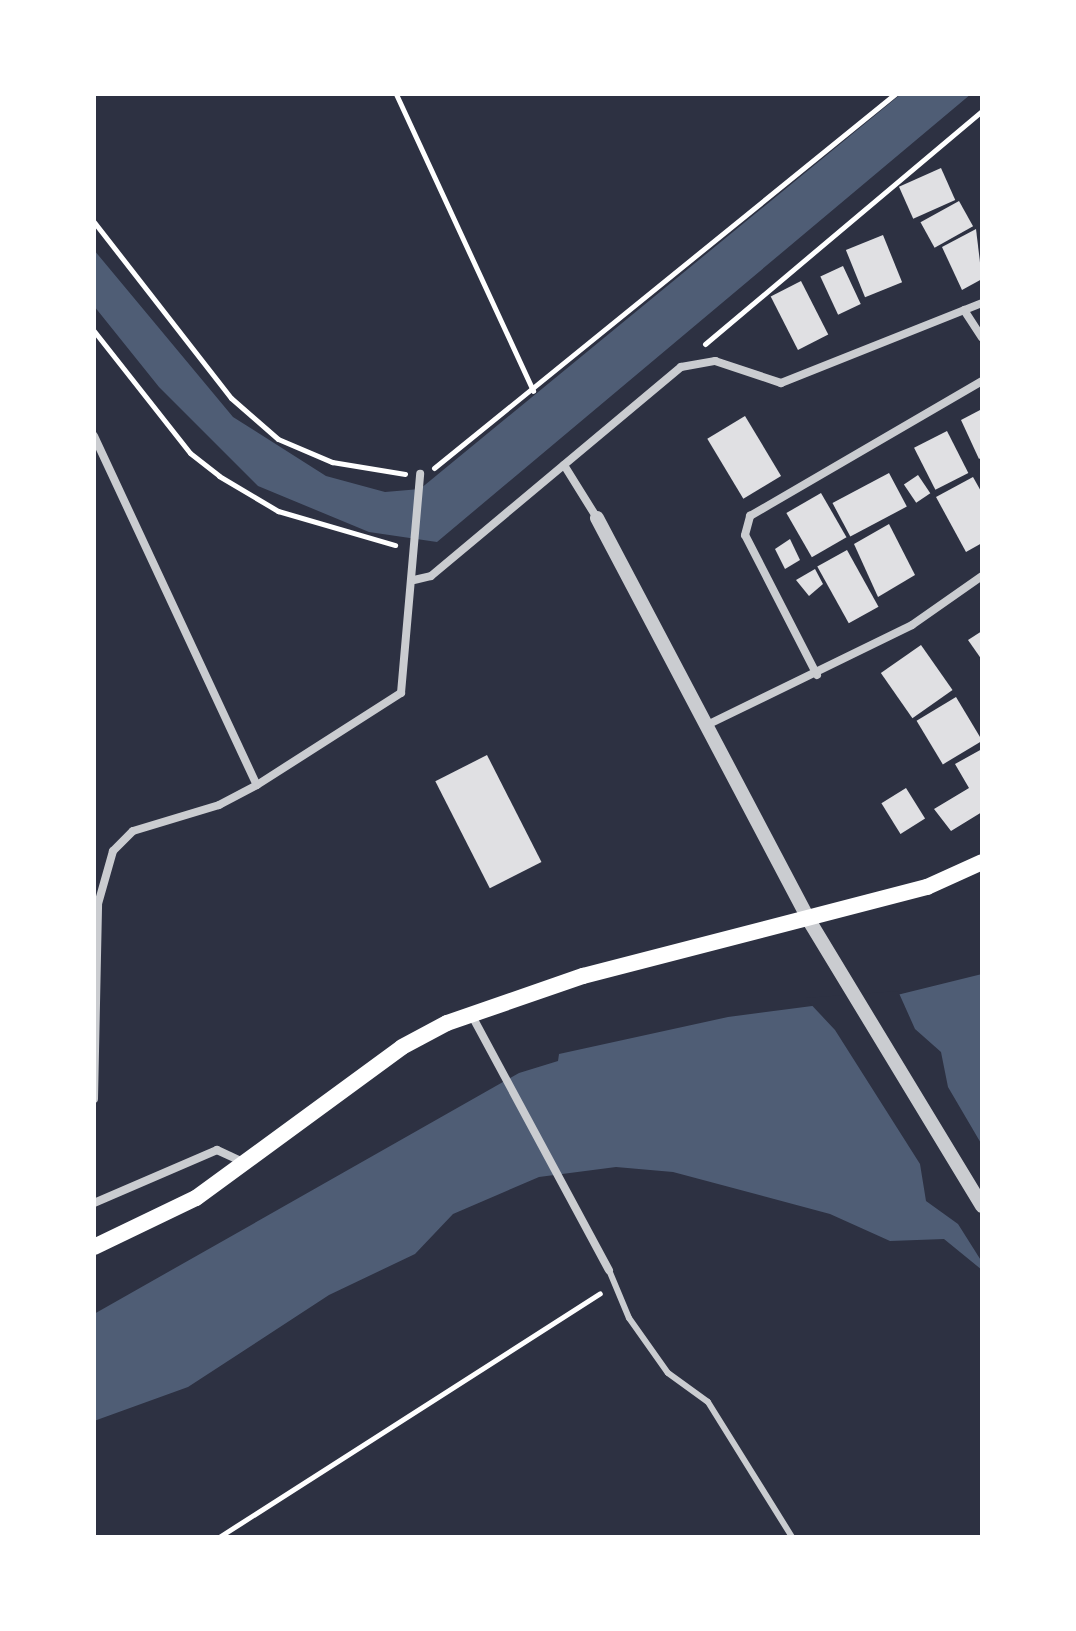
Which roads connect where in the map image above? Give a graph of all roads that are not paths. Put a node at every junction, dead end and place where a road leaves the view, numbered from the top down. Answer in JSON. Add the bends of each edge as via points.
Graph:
{"nodes":[{"id":1,"x":982,"y":303,"type":"edge"},
{"id":2,"x":964,"y":310,"type":"junction"},
{"id":3,"x":982,"y":338,"type":"edge"},
{"id":4,"x":982,"y":381,"type":"edge"},
{"id":5,"x":94,"y":436,"type":"edge"},
{"id":6,"x":564,"y":465,"type":"junction"},
{"id":7,"x":420,"y":477,"type":"road end"},
{"id":8,"x":597,"y":518,"type":"joint"},
{"id":9,"x":982,"y":576,"type":"edge"},
{"id":10,"x":414,"y":580,"type":"junction"},
{"id":11,"x":817,"y":675,"type":"junction"},
{"id":12,"x":707,"y":725,"type":"junction"},
{"id":13,"x":257,"y":785,"type":"junction"},
{"id":14,"x":982,"y":862,"type":"edge"},
{"id":15,"x":810,"y":922,"type":"junction"},
{"id":16,"x":471,"y":1014,"type":"junction"},
{"id":17,"x":94,"y":1099,"type":"edge"},
{"id":18,"x":241,"y":1161,"type":"junction"},
{"id":19,"x":94,"y":1203,"type":"edge"},
{"id":20,"x":982,"y":1206,"type":"edge"},
{"id":21,"x":94,"y":1247,"type":"edge"},
{"id":22,"x":609,"y":1270,"type":"joint"},
{"id":23,"x":792,"y":1537,"type":"edge"}],
"edges":[{"from":1,"to":2,"type":"street"},
{"from":2,"to":3,"type":"street"},
{"from":2,"to":6,"type":"street","via":[[781,383],[698,359]]},
{"from":4,"to":11,"type":"street","via":[[750,516],[745,535]]},
{"from":5,"to":13,"type":"street"},
{"from":6,"to":8,"type":"street"},
{"from":6,"to":10,"type":"street","via":[[431,576]]},
{"from":7,"to":10,"type":"street"},
{"from":8,"to":12,"type":"street"},
{"from":9,"to":11,"type":"street","via":[[912,625]]},
{"from":10,"to":13,"type":"street","via":[[401,693]]},
{"from":11,"to":12,"type":"street"},
{"from":12,"to":15,"type":"street"},
{"from":13,"to":17,"type":"street","via":[[219,805],[133,831],[113,851],[98,904]]},
{"from":14,"to":15,"type":"main road","via":[[927,887]]},
{"from":15,"to":16,"type":"main road","via":[[583,976]]},
{"from":15,"to":20,"type":"street"},
{"from":16,"to":18,"type":"main road","via":[[402,1047]]},
{"from":16,"to":22,"type":"street"},
{"from":18,"to":19,"type":"street","via":[[217,1150]]},
{"from":18,"to":21,"type":"main road","via":[[196,1198]]},
{"from":22,"to":23,"type":"lane","via":[[668,1373],[708,1402]]}]}
